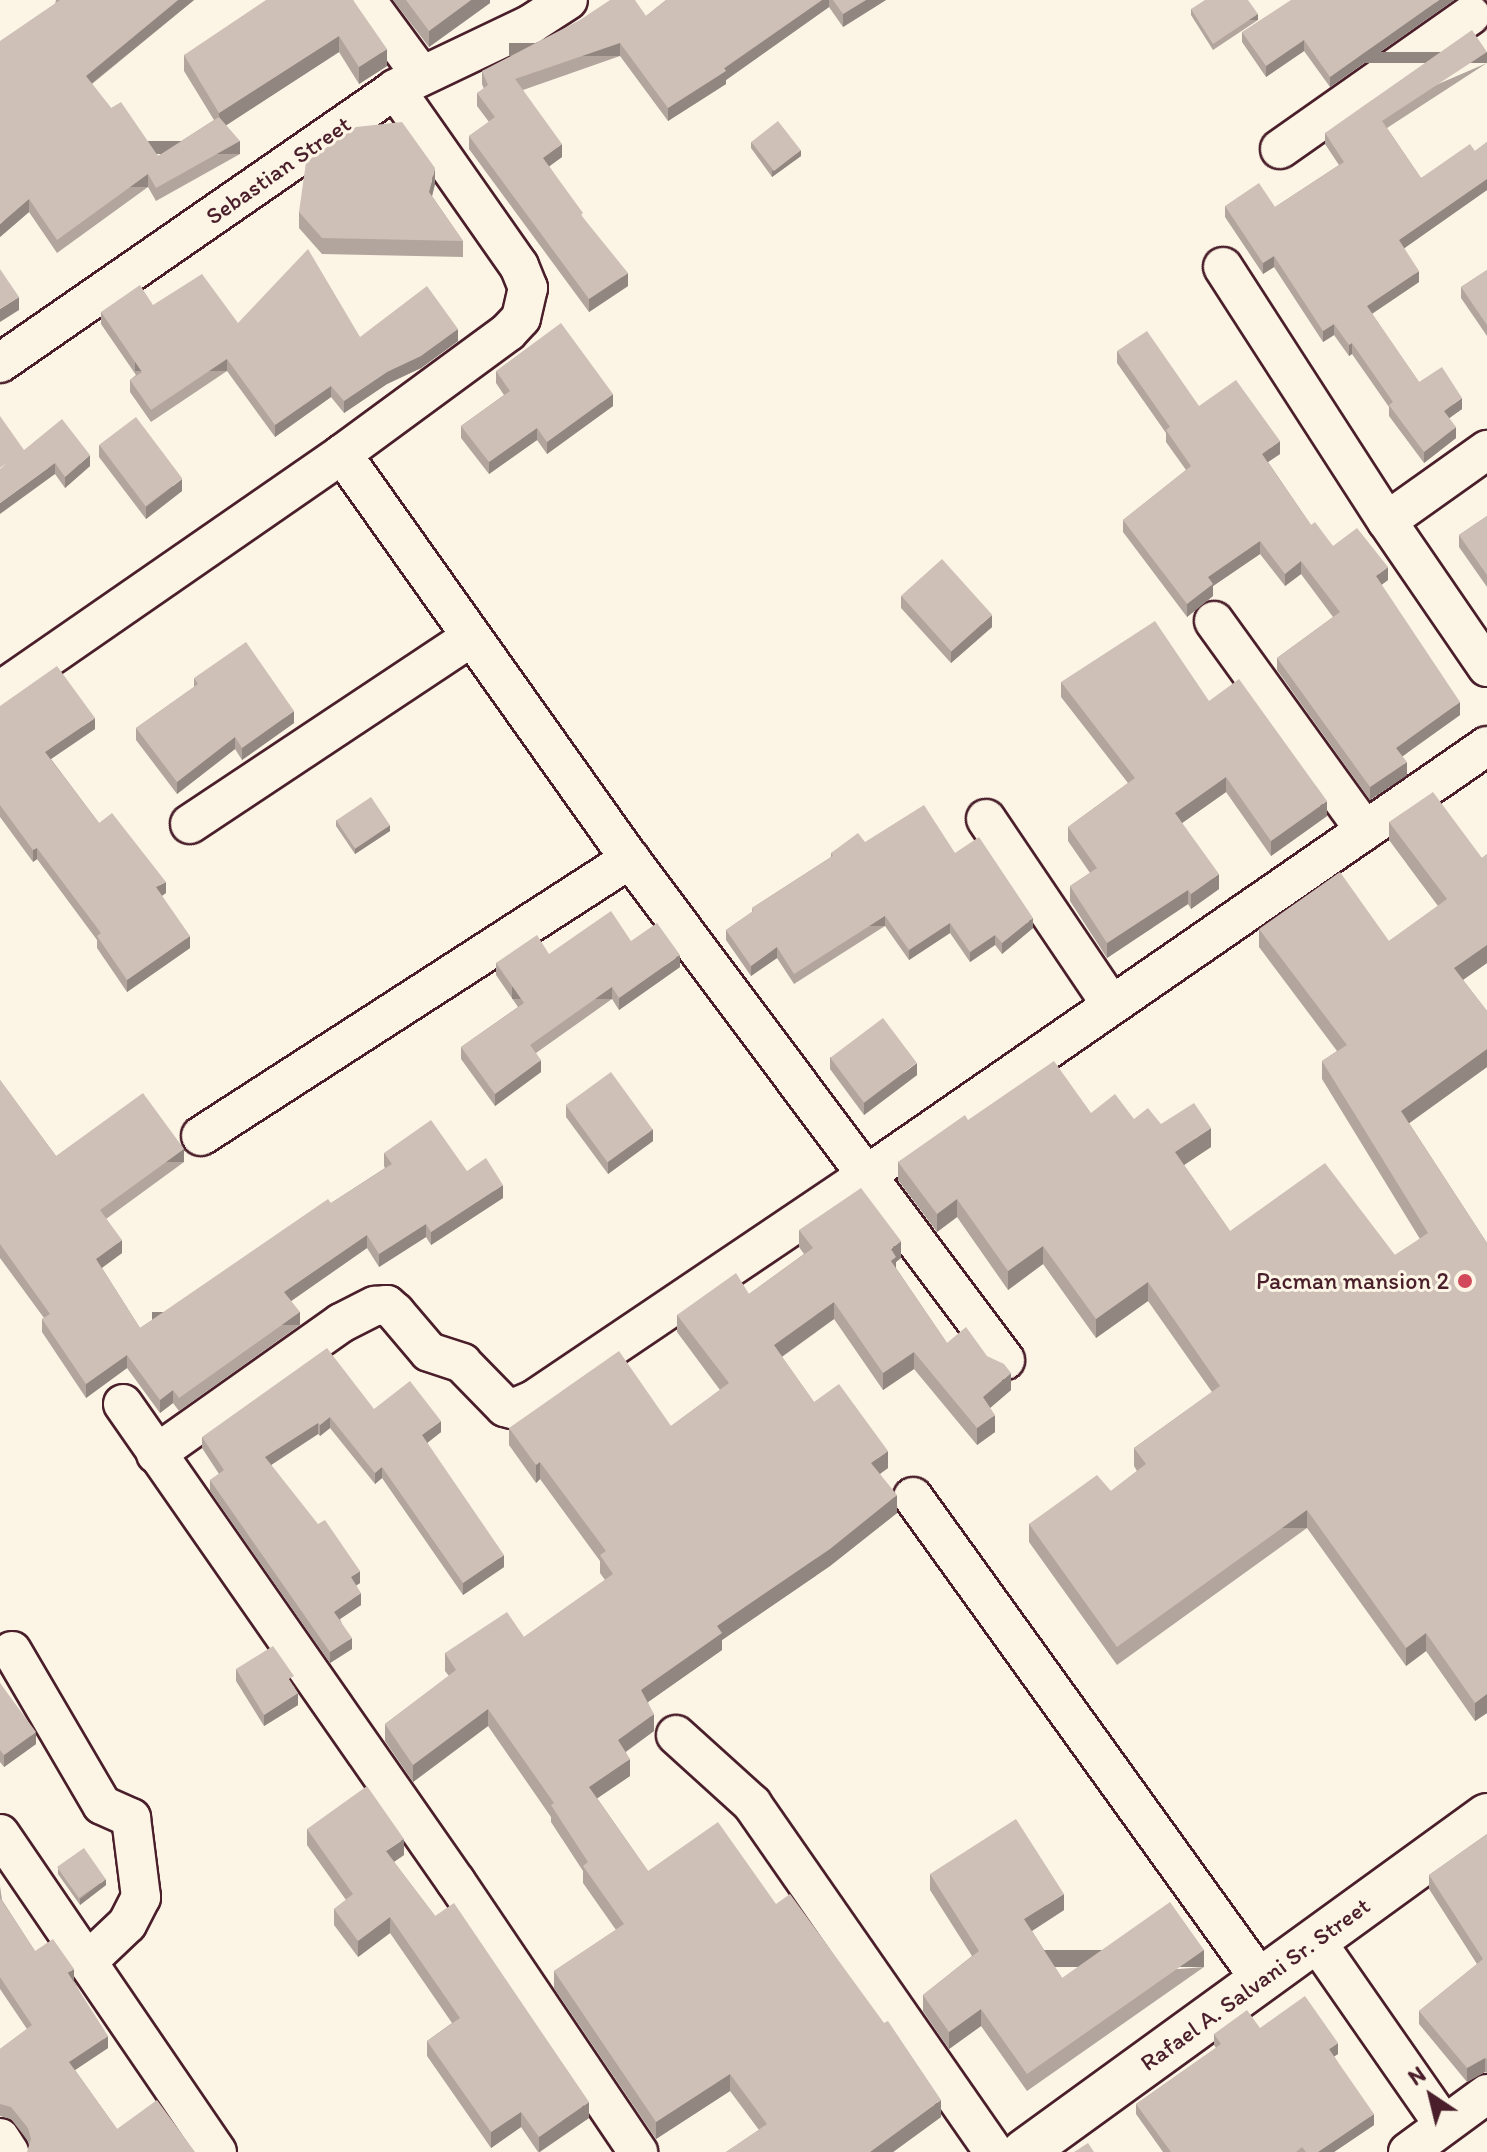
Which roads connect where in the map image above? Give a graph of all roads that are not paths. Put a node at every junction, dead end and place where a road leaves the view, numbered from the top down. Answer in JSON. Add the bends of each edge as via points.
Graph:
{"nodes":[{"id":1,"x":366,"y":0,"type":"edge"},
{"id":2,"x":568,"y":0,"type":"edge"},
{"id":3,"x":1473,"y":17,"type":"edge"},
{"id":4,"x":408,"y":82,"type":"junction"},
{"id":5,"x":1280,"y":149,"type":"dead end"},
{"id":6,"x":1223,"y":267,"type":"dead end"},
{"id":7,"x":0,"y":363,"type":"edge"},
{"id":8,"x":1487,"y":450,"type":"edge"},
{"id":9,"x":342,"y":454,"type":"junction"},
{"id":10,"x":1387,"y":521,"type":"junction"},
{"id":11,"x":1214,"y":621,"type":"dead end"},
{"id":12,"x":471,"y":637,"type":"junction"},
{"id":13,"x":1487,"y":667,"type":"edge"},
{"id":14,"x":0,"y":691,"type":"edge"},
{"id":15,"x":1487,"y":746,"type":"edge"},
{"id":16,"x":986,"y":819,"type":"dead end"},
{"id":17,"x":190,"y":824,"type":"dead end"},
{"id":18,"x":1365,"y":830,"type":"junction"},
{"id":19,"x":630,"y":859,"type":"junction"},
{"id":20,"x":1111,"y":1004,"type":"junction"},
{"id":21,"x":201,"y":1136,"type":"dead end"},
{"id":22,"x":865,"y":1176,"type":"junction"},
{"id":23,"x":1005,"y":1360,"type":"dead end"},
{"id":24,"x":123,"y":1404,"type":"dead end"},
{"id":25,"x":156,"y":1454,"type":"junction"},
{"id":26,"x":913,"y":1497,"type":"dead end"},
{"id":27,"x":12,"y":1651,"type":"dead end"},
{"id":28,"x":676,"y":1735,"type":"dead end"},
{"id":29,"x":1487,"y":1816,"type":"edge"},
{"id":30,"x":0,"y":1834,"type":"edge"},
{"id":31,"x":1316,"y":1941,"type":"junction"},
{"id":32,"x":87,"y":1962,"type":"junction"},
{"id":33,"x":1261,"y":1980,"type":"junction"},
{"id":34,"x":1487,"y":2094,"type":"edge"},
{"id":35,"x":1444,"y":2125,"type":"junction"},
{"id":36,"x":0,"y":2138,"type":"edge"},
{"id":37,"x":9,"y":2152,"type":"edge"},
{"id":38,"x":217,"y":2152,"type":"edge"},
{"id":39,"x":638,"y":2152,"type":"edge"},
{"id":40,"x":994,"y":2152,"type":"edge"},
{"id":41,"x":1024,"y":2152,"type":"edge"},
{"id":42,"x":1408,"y":2152,"type":"edge"}],
"edges":[{"from":1,"to":4,"type":"street"},
{"from":2,"to":4,"type":"street","name":"Sebastian Street","via":[[531,24]]},
{"from":3,"to":5,"type":"street"},
{"from":4,"to":7,"type":"street","name":"Sebastian Street"},
{"from":4,"to":9,"type":"street","via":[[519,266],[528,288],[526,303],[508,332]]},
{"from":6,"to":10,"type":"street"},
{"from":8,"to":10,"type":"street"},
{"from":9,"to":12,"type":"street"},
{"from":9,"to":14,"type":"street"},
{"from":10,"to":13,"type":"street"},
{"from":11,"to":18,"type":"street"},
{"from":12,"to":17,"type":"street"},
{"from":12,"to":19,"type":"street"},
{"from":15,"to":18,"type":"street"},
{"from":16,"to":20,"type":"street"},
{"from":18,"to":20,"type":"street"},
{"from":19,"to":21,"type":"street"},
{"from":19,"to":22,"type":"street"},
{"from":20,"to":22,"type":"street"},
{"from":22,"to":23,"type":"street"},
{"from":22,"to":25,"type":"street","via":[[521,1406],[505,1407],[462,1363],[429,1352],[387,1305],[375,1306],[328,1332]]},
{"from":24,"to":25,"type":"street"},
{"from":25,"to":39,"type":"street"},
{"from":26,"to":33,"type":"street"},
{"from":27,"to":32,"type":"street","via":[[102,1805],[131,1818],[141,1897],[127,1924]]},
{"from":28,"to":40,"type":"street","via":[[752,1804]]},
{"from":29,"to":31,"type":"street","name":"Rafael A. Salvani Sr. Street"},
{"from":30,"to":32,"type":"street"},
{"from":31,"to":33,"type":"street","name":"Rafael A. Salvani Sr. Street"},
{"from":31,"to":35,"type":"street"},
{"from":32,"to":38,"type":"street"},
{"from":33,"to":41,"type":"street","name":"Rafael A. Salvani Sr. Street"},
{"from":34,"to":35,"type":"street"},
{"from":35,"to":42,"type":"street"},
{"from":36,"to":37,"type":"street"}]}
